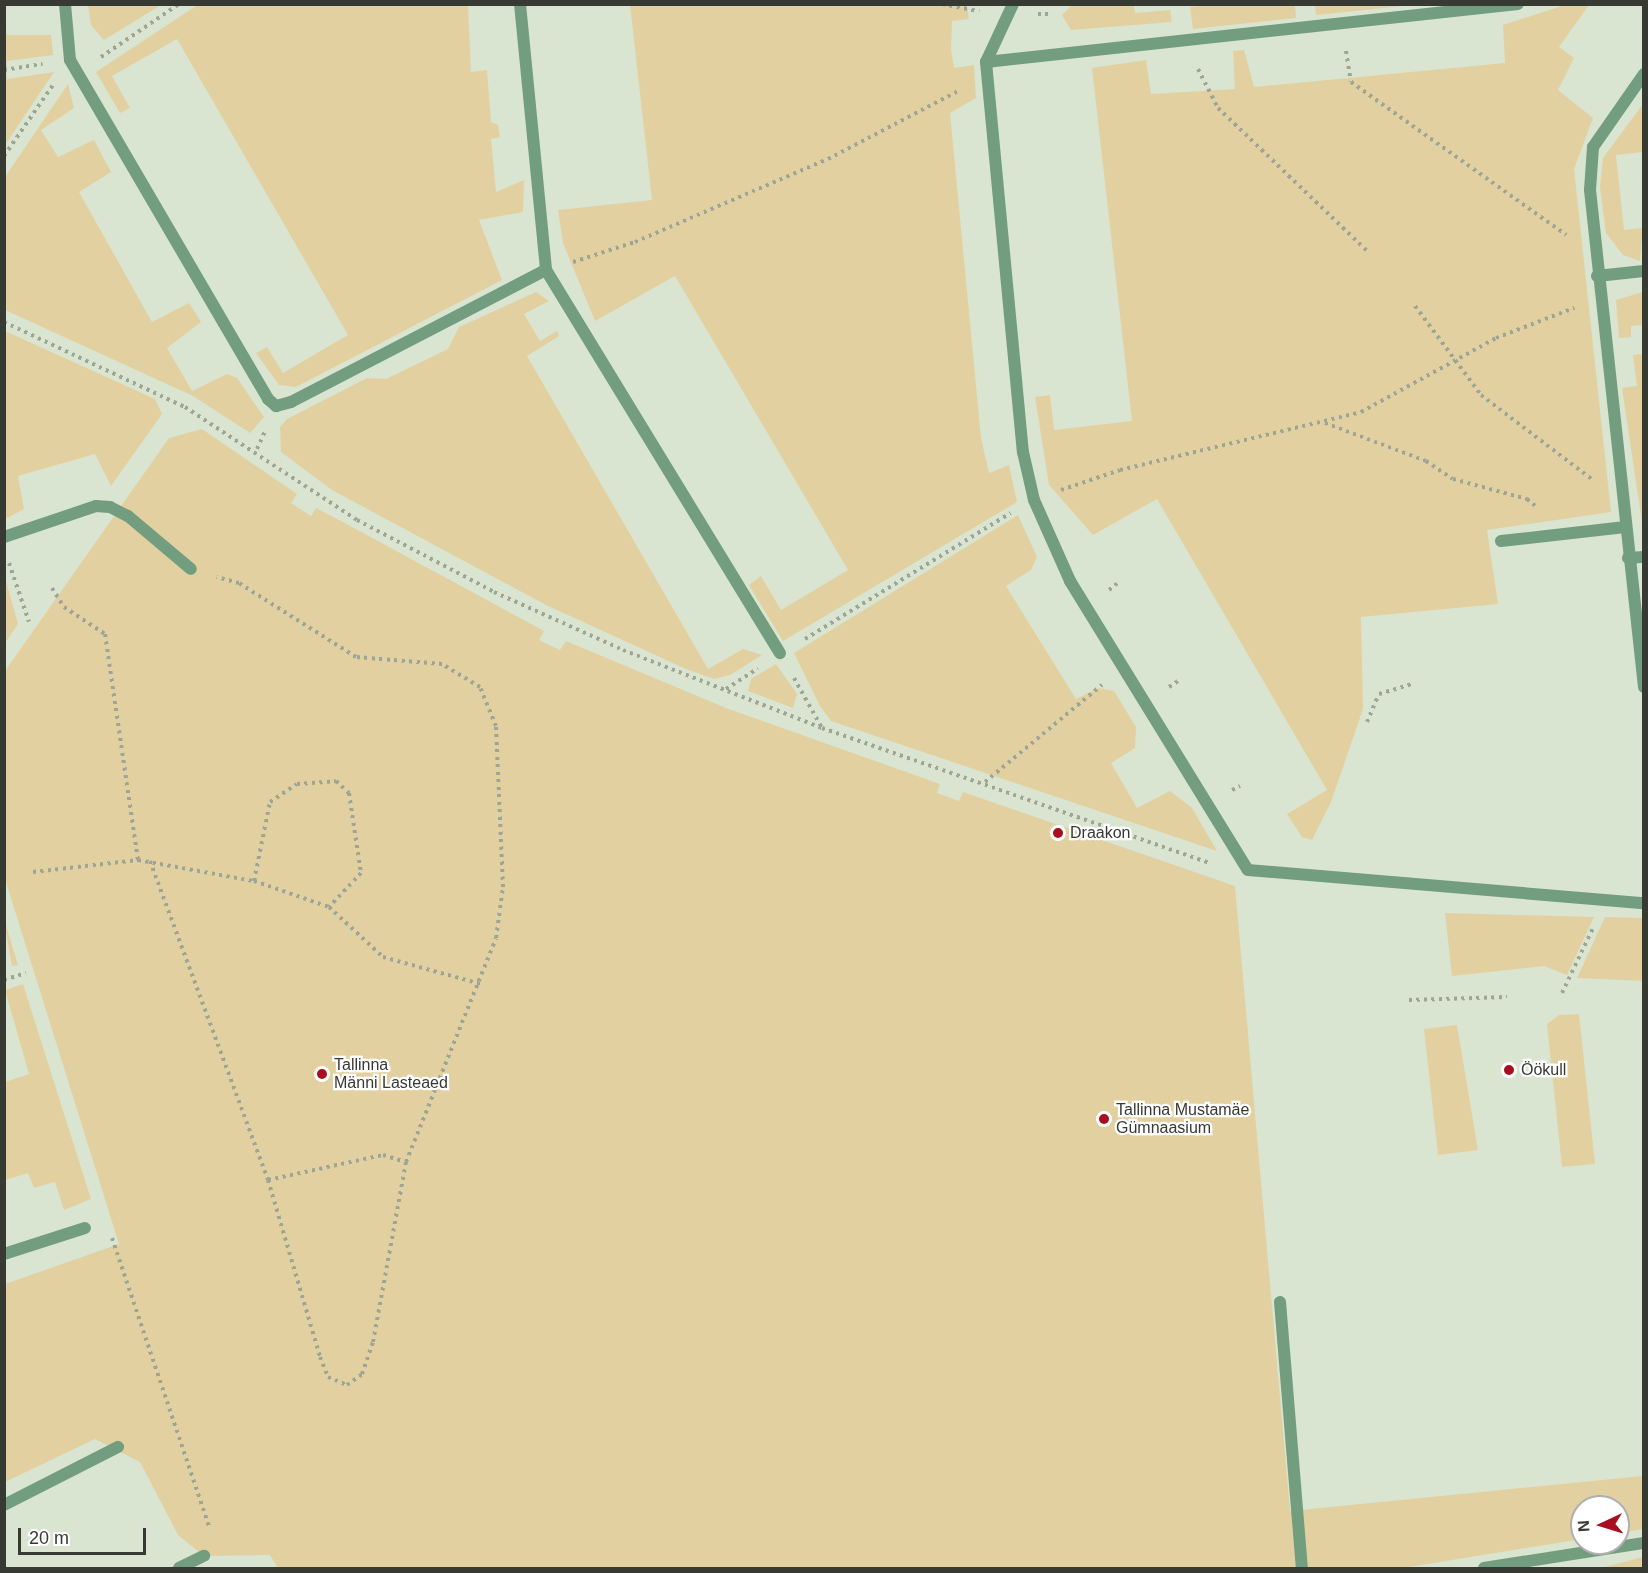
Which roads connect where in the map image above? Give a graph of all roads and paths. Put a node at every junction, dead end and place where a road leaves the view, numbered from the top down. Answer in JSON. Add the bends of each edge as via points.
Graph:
{"nodes":[{"id":1,"x":65,"y":4,"type":"edge"},
{"id":2,"x":180,"y":4,"type":"edge"},
{"id":3,"x":520,"y":4,"type":"edge"},
{"id":4,"x":1013,"y":4,"type":"edge"},
{"id":5,"x":1518,"y":4,"type":"edge"},
{"id":6,"x":1342,"y":24,"type":"junction"},
{"id":7,"x":1184,"y":41,"type":"junction"},
{"id":8,"x":70,"y":60,"type":"junction"},
{"id":9,"x":986,"y":62,"type":"junction"},
{"id":10,"x":4,"y":70,"type":"edge"},
{"id":11,"x":1644,"y":74,"type":"edge"},
{"id":12,"x":988,"y":76,"type":"junction"},
{"id":13,"x":4,"y":156,"type":"edge"},
{"id":14,"x":1367,"y":251,"type":"dead end"},
{"id":15,"x":546,"y":270,"type":"junction"},
{"id":16,"x":1644,"y":272,"type":"edge"},
{"id":17,"x":1597,"y":276,"type":"junction"},
{"id":18,"x":1600,"y":298,"type":"junction"},
{"id":19,"x":1415,"y":306,"type":"dead end"},
{"id":20,"x":4,"y":322,"type":"edge"},
{"id":21,"x":1457,"y":358,"type":"junction"},
{"id":22,"x":1325,"y":423,"type":"junction"},
{"id":23,"x":1034,"y":500,"type":"junction"},
{"id":24,"x":1623,"y":506,"type":"junction"},
{"id":25,"x":1625,"y":526,"type":"junction"},
{"id":26,"x":1567,"y":534,"type":"junction"},
{"id":27,"x":4,"y":537,"type":"edge"},
{"id":28,"x":1502,"y":541,"type":"dead end"},
{"id":29,"x":1644,"y":557,"type":"edge"},
{"id":30,"x":1628,"y":558,"type":"junction"},
{"id":31,"x":8,"y":560,"type":"dead end"},
{"id":32,"x":191,"y":569,"type":"joint"},
{"id":33,"x":52,"y":588,"type":"dead end"},
{"id":34,"x":29,"y":622,"type":"dead end"},
{"id":35,"x":780,"y":653,"type":"junction"},
{"id":36,"x":1123,"y":668,"type":"junction"},
{"id":37,"x":1411,"y":684,"type":"dead end"},
{"id":38,"x":1644,"y":687,"type":"edge"},
{"id":39,"x":726,"y":689,"type":"junction"},
{"id":40,"x":1367,"y":722,"type":"dead end"},
{"id":41,"x":822,"y":728,"type":"junction"},
{"id":42,"x":985,"y":783,"type":"junction"},
{"id":43,"x":138,"y":860,"type":"junction"},
{"id":44,"x":150,"y":861,"type":"junction"},
{"id":45,"x":1248,"y":870,"type":"junction"},
{"id":46,"x":33,"y":872,"type":"dead end"},
{"id":47,"x":254,"y":881,"type":"junction"},
{"id":48,"x":1607,"y":900,"type":"junction"},
{"id":49,"x":1644,"y":903,"type":"edge"},
{"id":50,"x":329,"y":907,"type":"junction"},
{"id":51,"x":26,"y":973,"type":"dead end"},
{"id":52,"x":4,"y":980,"type":"edge"},
{"id":53,"x":481,"y":984,"type":"junction"},
{"id":54,"x":1562,"y":993,"type":"dead end"},
{"id":55,"x":1507,"y":997,"type":"dead end"},
{"id":56,"x":1409,"y":1000,"type":"dead end"},
{"id":57,"x":406,"y":1162,"type":"junction"},
{"id":58,"x":268,"y":1180,"type":"junction"},
{"id":59,"x":85,"y":1228,"type":"dead end"},
{"id":60,"x":111,"y":1235,"type":"dead end"},
{"id":61,"x":4,"y":1254,"type":"edge"},
{"id":62,"x":1280,"y":1302,"type":"dead end"},
{"id":63,"x":118,"y":1447,"type":"dead end"},
{"id":64,"x":4,"y":1505,"type":"edge"},
{"id":65,"x":1644,"y":1543,"type":"edge"},
{"id":66,"x":204,"y":1556,"type":"joint"},
{"id":67,"x":179,"y":1569,"type":"edge"},
{"id":68,"x":1302,"y":1569,"type":"edge"},
{"id":69,"x":1484,"y":1569,"type":"edge"}],
"edges":[{"from":1,"to":8,"type":"street"},
{"from":2,"to":8,"type":"path","via":[[104,57]]},
{"from":3,"to":15,"type":"street"},
{"from":4,"to":9,"type":"street"},
{"from":5,"to":6,"type":"street"},
{"from":6,"to":7,"type":"street"},
{"from":6,"to":17,"type":"path","via":[[1351,82],[1565,235]]},
{"from":7,"to":9,"type":"street"},
{"from":7,"to":14,"type":"path","via":[[1218,108]]},
{"from":8,"to":10,"type":"path"},
{"from":8,"to":13,"type":"path"},
{"from":8,"to":15,"type":"street","via":[[276,406]]},
{"from":9,"to":12,"type":"street"},
{"from":11,"to":17,"type":"street","via":[[1593,147],[1590,190]]},
{"from":12,"to":15,"type":"path","via":[[828,159],[635,242]]},
{"from":12,"to":23,"type":"street","via":[[1023,452]]},
{"from":15,"to":35,"type":"street"},
{"from":16,"to":17,"type":"street"},
{"from":17,"to":18,"type":"street"},
{"from":18,"to":21,"type":"path"},
{"from":18,"to":24,"type":"street"},
{"from":19,"to":21,"type":"path"},
{"from":20,"to":39,"type":"path","via":[[185,407],[357,520],[494,592]]},
{"from":21,"to":22,"type":"path","via":[[1361,412]]},
{"from":21,"to":24,"type":"path","via":[[1481,394]]},
{"from":22,"to":23,"type":"path","via":[[1120,470]]},
{"from":22,"to":26,"type":"path","via":[[1426,461],[1453,479],[1527,499]]},
{"from":23,"to":35,"type":"path"},
{"from":23,"to":36,"type":"street","via":[[1070,581]]},
{"from":24,"to":25,"type":"street"},
{"from":25,"to":26,"type":"street"},
{"from":25,"to":30,"type":"street"},
{"from":26,"to":28,"type":"street"},
{"from":27,"to":32,"type":"street","via":[[96,506],[110,507],[128,516]]},
{"from":29,"to":30,"type":"street"},
{"from":30,"to":38,"type":"street"},
{"from":31,"to":34,"type":"path"},
{"from":32,"to":53,"type":"path","via":[[239,583],[356,657],[442,664],[480,687],[496,726],[503,887]]},
{"from":33,"to":43,"type":"path","via":[[64,607],[105,634]]},
{"from":35,"to":39,"type":"path"},
{"from":35,"to":41,"type":"path"},
{"from":36,"to":42,"type":"path"},
{"from":36,"to":45,"type":"street"},
{"from":37,"to":40,"type":"path","via":[[1379,694]]},
{"from":39,"to":41,"type":"path"},
{"from":41,"to":42,"type":"path"},
{"from":42,"to":45,"type":"path","via":[[1221,867]]},
{"from":43,"to":44,"type":"path"},
{"from":43,"to":46,"type":"path"},
{"from":44,"to":47,"type":"path"},
{"from":44,"to":58,"type":"path"},
{"from":45,"to":48,"type":"street"},
{"from":47,"to":50,"type":"path"},
{"from":47,"to":50,"type":"path","via":[[270,802],[297,784],[336,780],[349,794],[361,873]]},
{"from":48,"to":49,"type":"street"},
{"from":48,"to":54,"type":"path"},
{"from":50,"to":53,"type":"path","via":[[383,957]]},
{"from":51,"to":52,"type":"path"},
{"from":53,"to":57,"type":"path"},
{"from":55,"to":56,"type":"path"},
{"from":57,"to":58,"type":"path","via":[[383,1155]]},
{"from":57,"to":58,"type":"path","via":[[373,1342],[362,1374],[347,1385],[328,1377],[320,1357]]},
{"from":59,"to":61,"type":"street"},
{"from":60,"to":66,"type":"path","via":[[215,1546]]},
{"from":62,"to":68,"type":"street"},
{"from":63,"to":64,"type":"street"},
{"from":65,"to":69,"type":"street"},
{"from":66,"to":67,"type":"street"}]}
